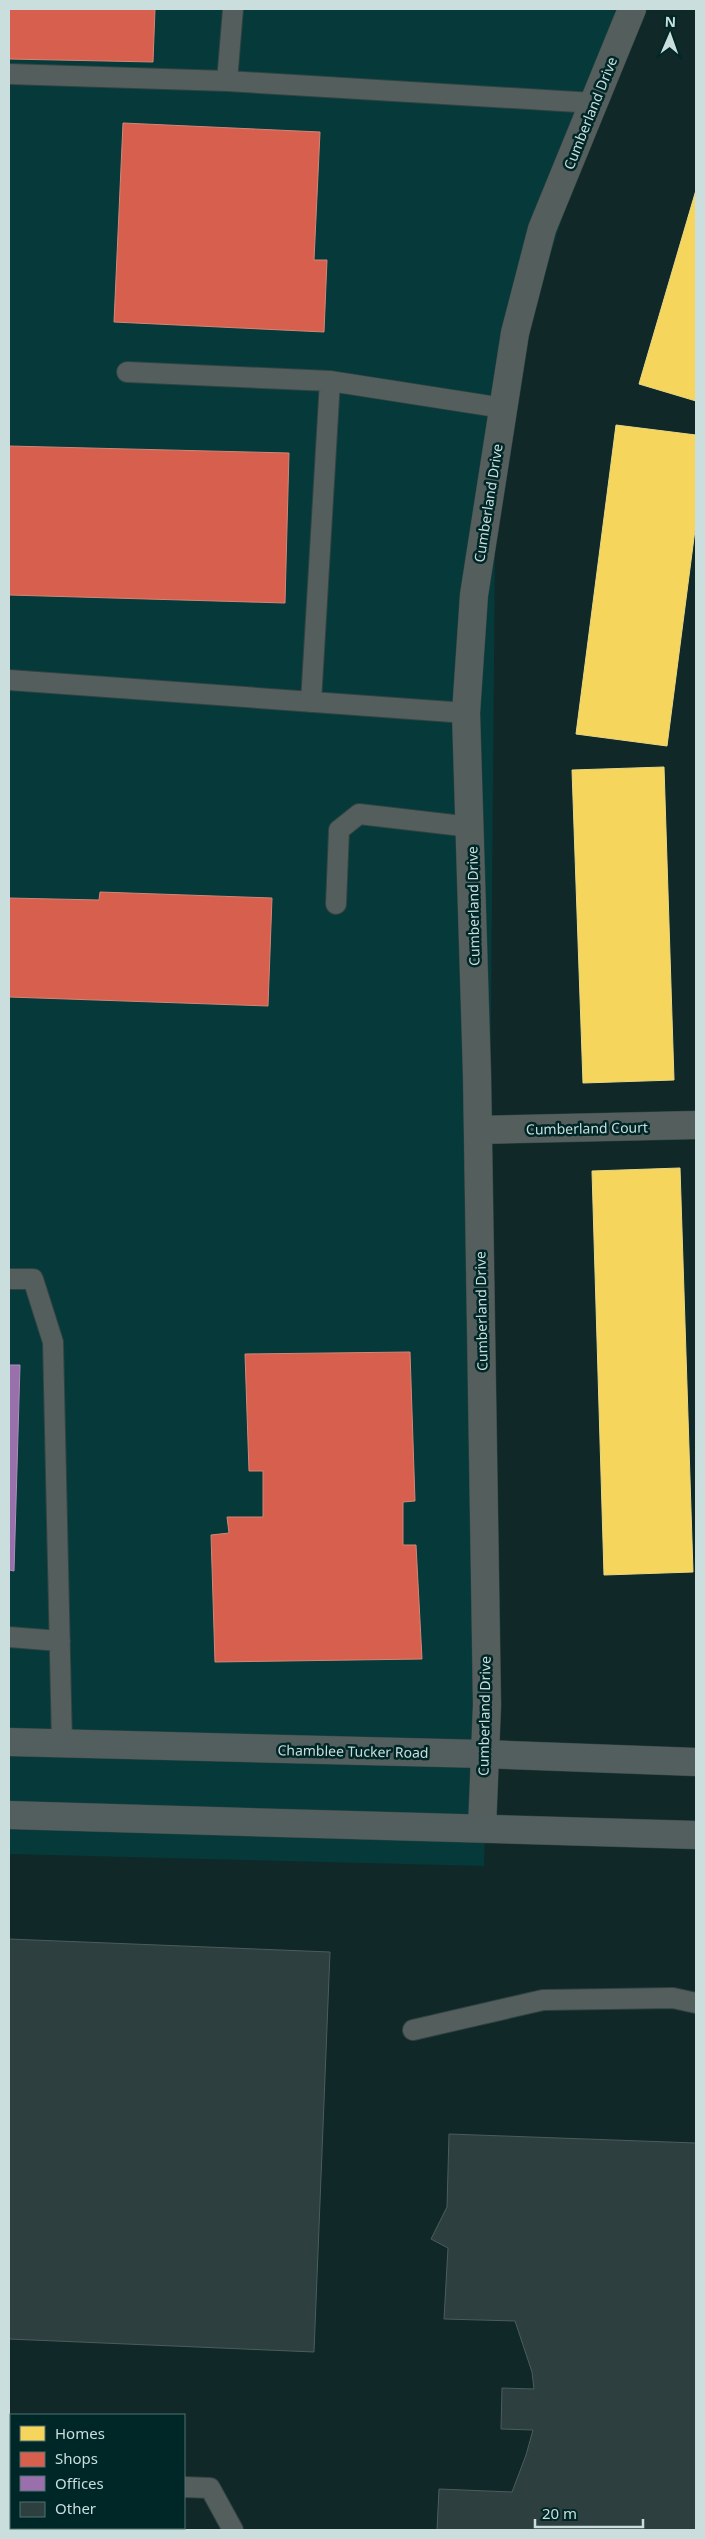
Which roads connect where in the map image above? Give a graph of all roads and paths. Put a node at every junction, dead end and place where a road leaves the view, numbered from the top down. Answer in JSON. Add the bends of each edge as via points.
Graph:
{"nodes":[{"id":1,"x":233,"y":9,"type":"edge"},
{"id":2,"x":632,"y":9,"type":"edge"},
{"id":3,"x":9,"y":74,"type":"edge"},
{"id":4,"x":228,"y":81,"type":"junction"},
{"id":5,"x":594,"y":103,"type":"junction"},
{"id":6,"x":127,"y":372,"type":"dead end"},
{"id":7,"x":330,"y":381,"type":"junction"},
{"id":8,"x":503,"y":408,"type":"junction"},
{"id":9,"x":9,"y":680,"type":"edge"},
{"id":10,"x":311,"y":702,"type":"junction"},
{"id":11,"x":466,"y":713,"type":"junction"},
{"id":12,"x":471,"y":827,"type":"junction"},
{"id":13,"x":336,"y":904,"type":"dead end"},
{"id":14,"x":696,"y":1125,"type":"edge"},
{"id":15,"x":478,"y":1130,"type":"junction"},
{"id":16,"x":9,"y":1279,"type":"edge"},
{"id":17,"x":9,"y":1637,"type":"edge"},
{"id":18,"x":60,"y":1642,"type":"junction"},
{"id":19,"x":9,"y":1742,"type":"edge"},
{"id":20,"x":62,"y":1744,"type":"junction"},
{"id":21,"x":484,"y":1754,"type":"junction"},
{"id":22,"x":696,"y":1762,"type":"edge"},
{"id":23,"x":9,"y":1815,"type":"edge"},
{"id":24,"x":482,"y":1828,"type":"junction"},
{"id":25,"x":696,"y":1835,"type":"edge"},
{"id":26,"x":696,"y":2003,"type":"edge"},
{"id":27,"x":413,"y":2030,"type":"dead end"},
{"id":28,"x":185,"y":2487,"type":"edge"},
{"id":29,"x":233,"y":2530,"type":"edge"}],
"edges":[{"from":1,"to":4,"type":"lane"},
{"from":2,"to":5,"type":"street","name":"Cumberland Drive"},
{"from":3,"to":4,"type":"lane"},
{"from":4,"to":5,"type":"lane"},
{"from":5,"to":8,"type":"street","name":"Cumberland Drive","via":[[542,229],[515,333]]},
{"from":6,"to":7,"type":"lane"},
{"from":7,"to":8,"type":"lane"},
{"from":7,"to":10,"type":"lane"},
{"from":8,"to":11,"type":"street","name":"Cumberland Drive","via":[[474,595]]},
{"from":9,"to":10,"type":"lane"},
{"from":10,"to":11,"type":"lane"},
{"from":11,"to":12,"type":"street","name":"Cumberland Drive"},
{"from":12,"to":13,"type":"lane","via":[[359,814],[339,830]]},
{"from":12,"to":15,"type":"street","name":"Cumberland Drive"},
{"from":14,"to":15,"type":"street","name":"Cumberland Court"},
{"from":15,"to":21,"type":"street","name":"Cumberland Drive","via":[[487,1705]]},
{"from":16,"to":18,"type":"lane","via":[[33,1279],[52,1342]]},
{"from":17,"to":18,"type":"lane"},
{"from":18,"to":20,"type":"lane"},
{"from":19,"to":20,"type":"main road","name":"Chamblee Tucker Road"},
{"from":20,"to":21,"type":"main road","name":"Chamblee Tucker Road"},
{"from":21,"to":22,"type":"main road","name":"Chamblee Tucker Road"},
{"from":21,"to":24,"type":"street","name":"Cumberland Drive"},
{"from":23,"to":24,"type":"main road"},
{"from":24,"to":25,"type":"main road"},
{"from":26,"to":27,"type":"lane","via":[[673,1998],[543,2000]]},
{"from":28,"to":29,"type":"lane","via":[[210,2488]]}]}
